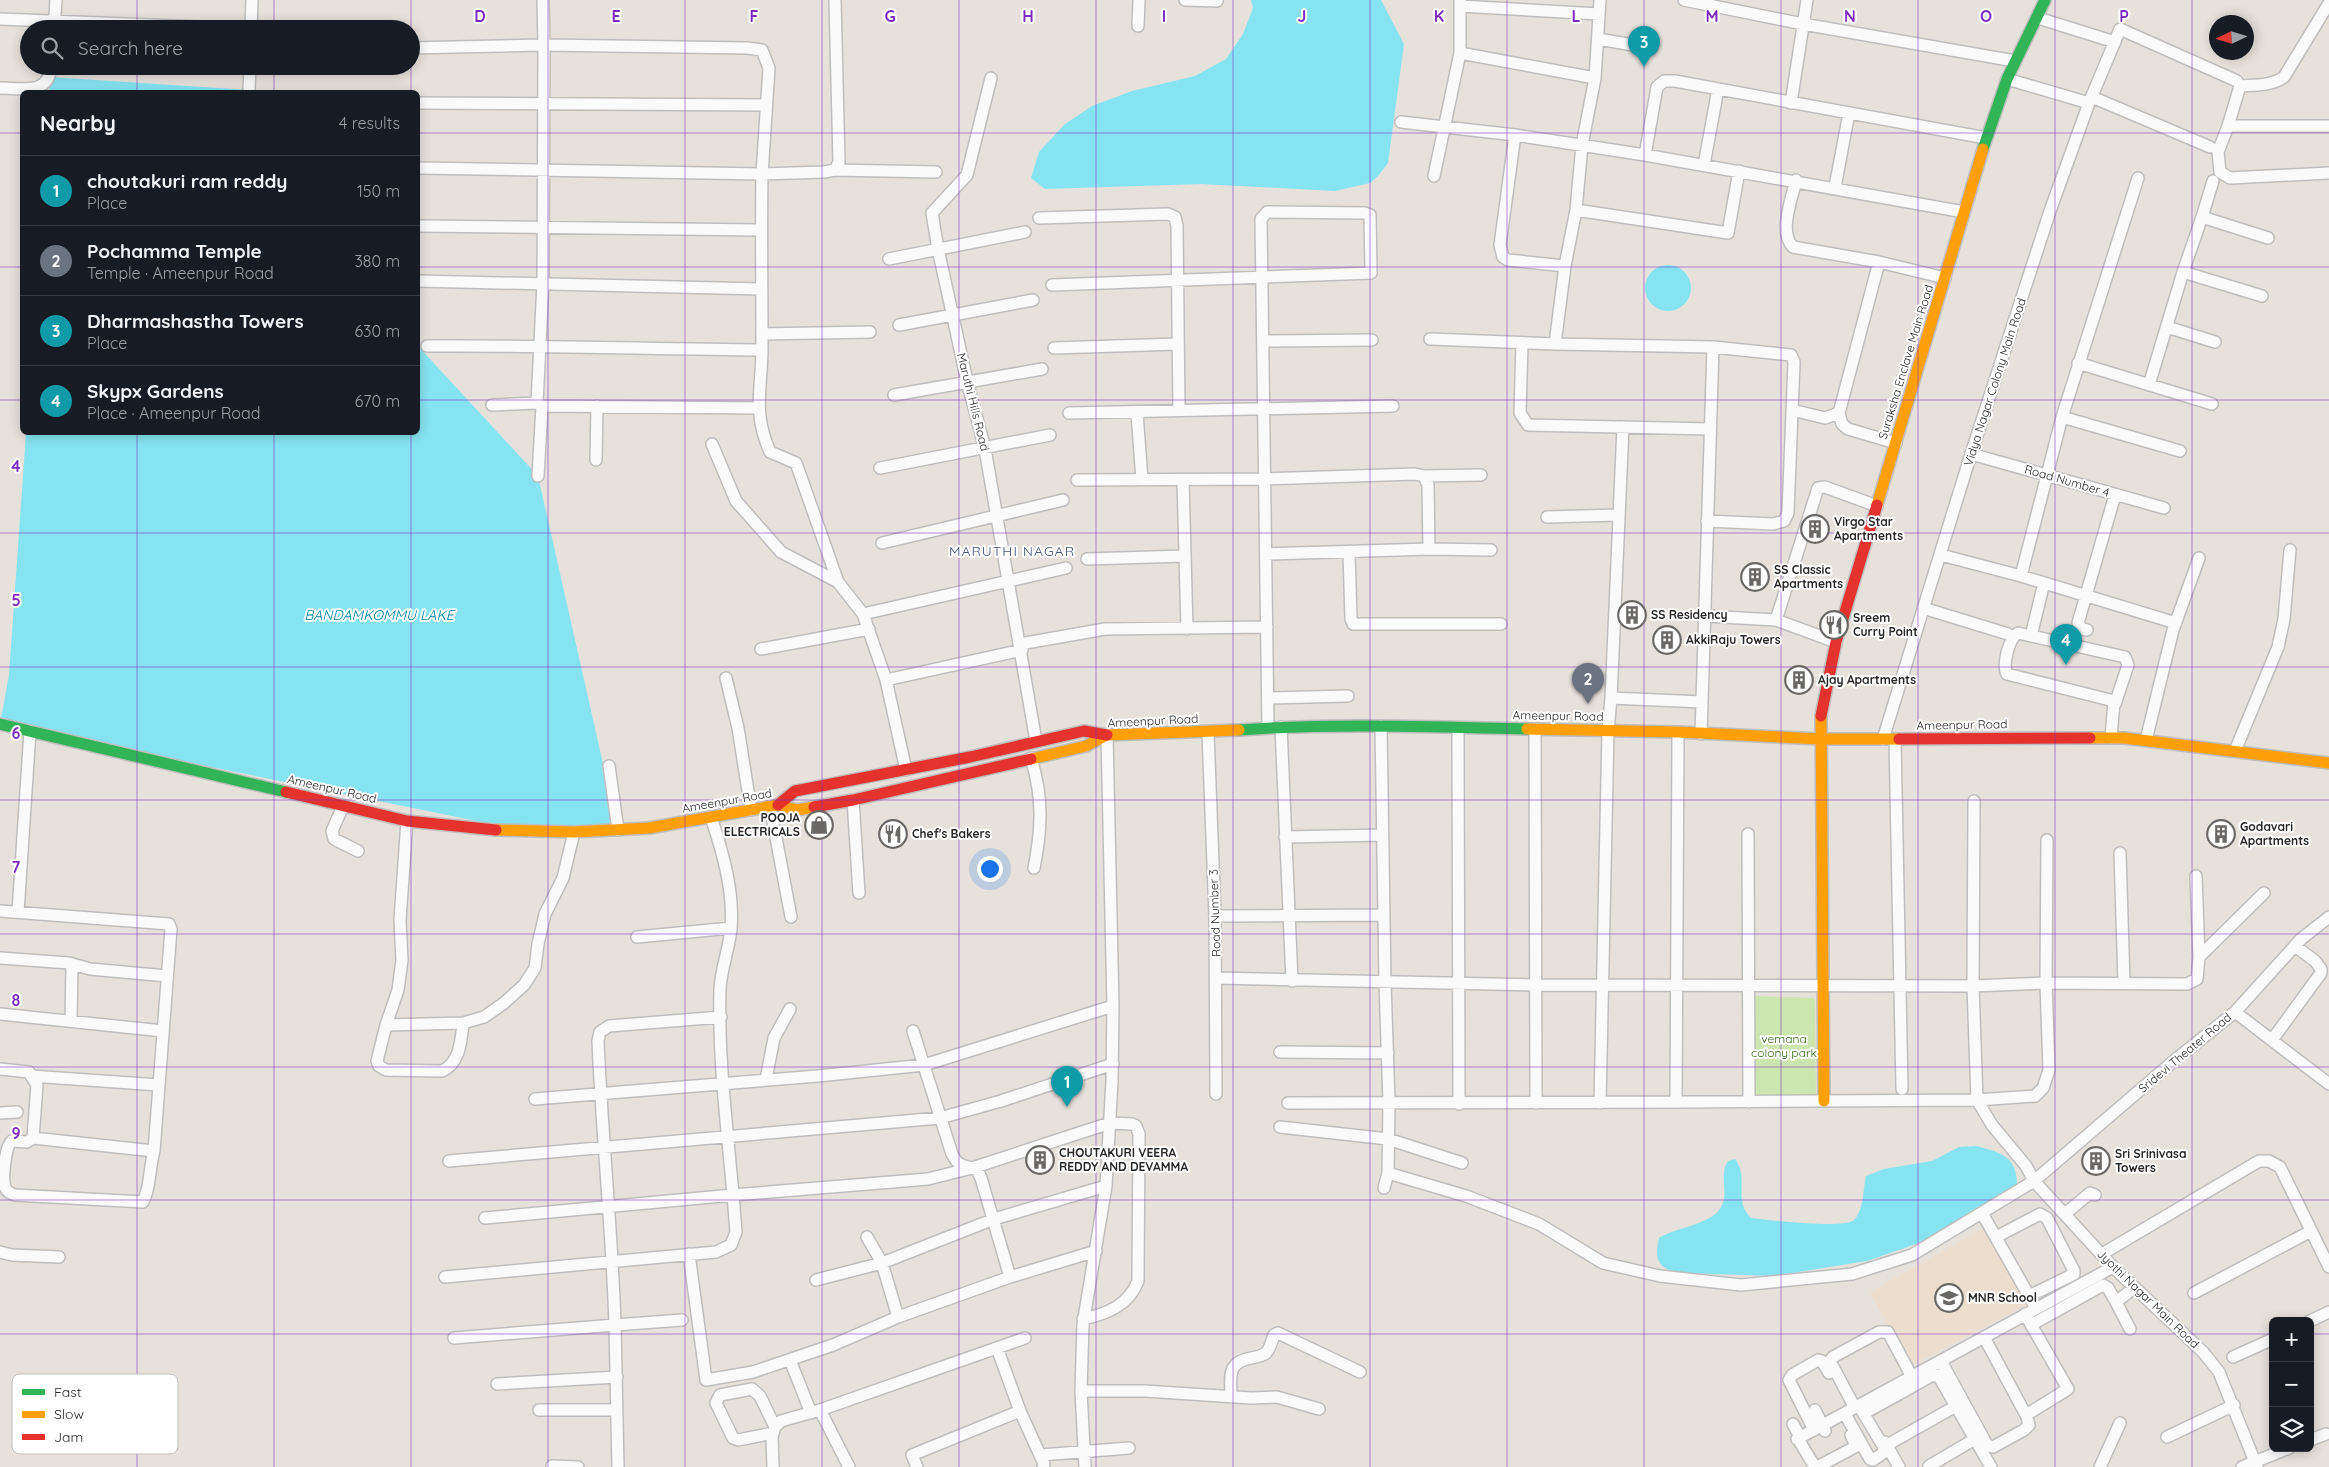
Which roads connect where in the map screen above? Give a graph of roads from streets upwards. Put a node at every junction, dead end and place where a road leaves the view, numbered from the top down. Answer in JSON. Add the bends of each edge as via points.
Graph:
{"nodes":[{"id":1,"x":56,"y":0,"type":"edge"},
{"id":2,"x":252,"y":0,"type":"edge"},
{"id":3,"x":543,"y":0,"type":"edge"},
{"id":4,"x":835,"y":0,"type":"edge"},
{"id":5,"x":1139,"y":0,"type":"edge"},
{"id":6,"x":1185,"y":0,"type":"edge"},
{"id":7,"x":1600,"y":0,"type":"edge"},
{"id":8,"x":1684,"y":0,"type":"edge"},
{"id":9,"x":1807,"y":0,"type":"edge"},
{"id":10,"x":2044,"y":0,"type":"edge"},
{"id":11,"x":1217,"y":2,"type":"dead end"},
{"id":12,"x":1460,"y":3,"type":"edge"},
{"id":13,"x":1723,"y":4,"type":"edge"},
{"id":14,"x":2328,"y":5,"type":"edge"},
{"id":15,"x":1600,"y":14,"type":"junction"},
{"id":16,"x":2038,"y":18,"type":"junction"},
{"id":17,"x":0,"y":19,"type":"edge"},
{"id":18,"x":55,"y":20,"type":"edge"},
{"id":19,"x":251,"y":20,"type":"edge"},
{"id":20,"x":20,"y":21,"type":"edge"},
{"id":21,"x":1803,"y":24,"type":"junction"},
{"id":22,"x":1138,"y":26,"type":"dead end"},
{"id":23,"x":1598,"y":39,"type":"junction"},
{"id":24,"x":2115,"y":42,"type":"junction"},
{"id":25,"x":544,"y":45,"type":"junction"},
{"id":26,"x":420,"y":48,"type":"edge"},
{"id":27,"x":1651,"y":48,"type":"dead end"},
{"id":28,"x":1460,"y":53,"type":"junction"},
{"id":29,"x":2015,"y":62,"type":"junction"},
{"id":30,"x":50,"y":75,"type":"edge"},
{"id":31,"x":250,"y":75,"type":"edge"},
{"id":32,"x":991,"y":78,"type":"dead end"},
{"id":33,"x":1595,"y":78,"type":"junction"},
{"id":34,"x":2007,"y":79,"type":"junction"},
{"id":35,"x":2237,"y":81,"type":"dead end"},
{"id":36,"x":0,"y":88,"type":"edge"},
{"id":37,"x":1718,"y":89,"type":"junction"},
{"id":38,"x":249,"y":90,"type":"dead end"},
{"id":39,"x":2090,"y":100,"type":"junction"},
{"id":40,"x":1791,"y":102,"type":"junction"},
{"id":41,"x":420,"y":103,"type":"edge"},
{"id":42,"x":544,"y":103,"type":"junction"},
{"id":43,"x":766,"y":105,"type":"junction"},
{"id":44,"x":1849,"y":113,"type":"junction"},
{"id":45,"x":1401,"y":122,"type":"dead end"},
{"id":46,"x":2228,"y":126,"type":"junction"},
{"id":47,"x":2329,"y":126,"type":"edge"},
{"id":48,"x":1444,"y":128,"type":"junction"},
{"id":49,"x":1515,"y":135,"type":"junction"},
{"id":50,"x":1986,"y":138,"type":"junction"},
{"id":51,"x":1582,"y":145,"type":"junction"},
{"id":52,"x":2210,"y":147,"type":"dead end"},
{"id":53,"x":1645,"y":155,"type":"junction"},
{"id":54,"x":1704,"y":165,"type":"junction"},
{"id":55,"x":420,"y":168,"type":"edge"},
{"id":56,"x":543,"y":170,"type":"junction"},
{"id":57,"x":835,"y":170,"type":"junction"},
{"id":58,"x":1739,"y":171,"type":"junction"},
{"id":59,"x":936,"y":172,"type":"dead end"},
{"id":60,"x":2329,"y":173,"type":"edge"},
{"id":61,"x":762,"y":174,"type":"junction"},
{"id":62,"x":1434,"y":176,"type":"dead end"},
{"id":63,"x":2138,"y":178,"type":"dead end"},
{"id":64,"x":1796,"y":180,"type":"junction"},
{"id":65,"x":2213,"y":181,"type":"dead end"},
{"id":66,"x":1835,"y":187,"type":"junction"},
{"id":67,"x":1576,"y":210,"type":"junction"},
{"id":68,"x":1964,"y":212,"type":"junction"},
{"id":69,"x":2202,"y":217,"type":"junction"},
{"id":70,"x":1039,"y":218,"type":"dead end"},
{"id":71,"x":420,"y":226,"type":"edge"},
{"id":72,"x":543,"y":226,"type":"junction"},
{"id":73,"x":761,"y":230,"type":"junction"},
{"id":74,"x":1025,"y":232,"type":"dead end"},
{"id":75,"x":2268,"y":238,"type":"dead end"},
{"id":76,"x":938,"y":249,"type":"junction"},
{"id":77,"x":889,"y":259,"type":"dead end"},
{"id":78,"x":1879,"y":262,"type":"junction"},
{"id":79,"x":1565,"y":266,"type":"junction"},
{"id":80,"x":2183,"y":272,"type":"junction"},
{"id":81,"x":1262,"y":278,"type":"junction"},
{"id":82,"x":1945,"y":278,"type":"junction"},
{"id":83,"x":420,"y":281,"type":"edge"},
{"id":84,"x":1178,"y":281,"type":"junction"},
{"id":85,"x":543,"y":282,"type":"junction"},
{"id":86,"x":1052,"y":285,"type":"dead end"},
{"id":87,"x":761,"y":289,"type":"junction"},
{"id":88,"x":2262,"y":296,"type":"dead end"},
{"id":89,"x":1033,"y":300,"type":"dead end"},
{"id":90,"x":953,"y":314,"type":"junction"},
{"id":91,"x":899,"y":325,"type":"dead end"},
{"id":92,"x":2166,"y":327,"type":"junction"},
{"id":93,"x":870,"y":332,"type":"dead end"},
{"id":94,"x":762,"y":334,"type":"junction"},
{"id":95,"x":1430,"y":338,"type":"dead end"},
{"id":96,"x":1372,"y":340,"type":"dead end"},
{"id":97,"x":1263,"y":341,"type":"junction"},
{"id":98,"x":2215,"y":342,"type":"dead end"},
{"id":99,"x":1522,"y":343,"type":"junction"},
{"id":100,"x":1178,"y":344,"type":"junction"},
{"id":101,"x":1555,"y":344,"type":"junction"},
{"id":102,"x":539,"y":345,"type":"junction"},
{"id":103,"x":427,"y":346,"type":"dead end"},
{"id":104,"x":1713,"y":347,"type":"junction"},
{"id":105,"x":1054,"y":348,"type":"dead end"},
{"id":106,"x":762,"y":350,"type":"junction"},
{"id":107,"x":2078,"y":364,"type":"junction"},
{"id":108,"x":1042,"y":369,"type":"dead end"},
{"id":109,"x":967,"y":380,"type":"junction"},
{"id":110,"x":2149,"y":385,"type":"junction"},
{"id":111,"x":894,"y":395,"type":"dead end"},
{"id":112,"x":539,"y":404,"type":"junction"},
{"id":113,"x":2212,"y":404,"type":"dead end"},
{"id":114,"x":492,"y":405,"type":"dead end"},
{"id":115,"x":597,"y":406,"type":"junction"},
{"id":116,"x":1393,"y":406,"type":"dead end"},
{"id":117,"x":758,"y":408,"type":"junction"},
{"id":118,"x":1264,"y":408,"type":"junction"},
{"id":119,"x":1179,"y":410,"type":"junction"},
{"id":120,"x":1792,"y":410,"type":"junction"},
{"id":121,"x":1070,"y":413,"type":"dead end"},
{"id":122,"x":1137,"y":413,"type":"junction"},
{"id":123,"x":1839,"y":413,"type":"junction"},
{"id":124,"x":2062,"y":418,"type":"junction"},
{"id":125,"x":1623,"y":427,"type":"junction"},
{"id":126,"x":1710,"y":430,"type":"junction"},
{"id":127,"x":1050,"y":435,"type":"dead end"},
{"id":128,"x":1896,"y":443,"type":"junction"},
{"id":129,"x":712,"y":444,"type":"dead end"},
{"id":130,"x":985,"y":449,"type":"junction"},
{"id":131,"x":2180,"y":451,"type":"dead end"},
{"id":132,"x":1971,"y":454,"type":"junction"},
{"id":133,"x":596,"y":460,"type":"dead end"},
{"id":134,"x":880,"y":468,"type":"dead end"},
{"id":135,"x":1481,"y":475,"type":"dead end"},
{"id":136,"x":2048,"y":475,"type":"junction"},
{"id":137,"x":538,"y":476,"type":"dead end"},
{"id":138,"x":1424,"y":476,"type":"junction"},
{"id":139,"x":1265,"y":479,"type":"junction"},
{"id":140,"x":1077,"y":480,"type":"dead end"},
{"id":141,"x":1142,"y":480,"type":"junction"},
{"id":142,"x":1183,"y":480,"type":"junction"},
{"id":143,"x":2114,"y":494,"type":"junction"},
{"id":144,"x":1063,"y":500,"type":"dead end"},
{"id":145,"x":1877,"y":506,"type":"junction"},
{"id":146,"x":2164,"y":508,"type":"dead end"},
{"id":147,"x":1618,"y":515,"type":"junction"},
{"id":148,"x":996,"y":516,"type":"junction"},
{"id":149,"x":1547,"y":516,"type":"dead end"},
{"id":150,"x":1707,"y":521,"type":"junction"},
{"id":151,"x":882,"y":544,"type":"dead end"},
{"id":152,"x":1429,"y":549,"type":"junction"},
{"id":153,"x":1491,"y":550,"type":"dead end"},
{"id":154,"x":2290,"y":550,"type":"dead end"},
{"id":155,"x":1349,"y":552,"type":"junction"},
{"id":156,"x":1266,"y":554,"type":"junction"},
{"id":157,"x":1941,"y":555,"type":"junction"},
{"id":158,"x":1184,"y":556,"type":"junction"},
{"id":159,"x":2199,"y":558,"type":"dead end"},
{"id":160,"x":1087,"y":559,"type":"dead end"},
{"id":161,"x":1066,"y":568,"type":"dead end"},
{"id":162,"x":2021,"y":576,"type":"junction"},
{"id":163,"x":1008,"y":580,"type":"junction"},
{"id":164,"x":838,"y":582,"type":"junction"},
{"id":165,"x":2044,"y":583,"type":"junction"},
{"id":166,"x":2086,"y":596,"type":"junction"},
{"id":167,"x":1924,"y":608,"type":"junction"},
{"id":168,"x":863,"y":614,"type":"junction"},
{"id":169,"x":1704,"y":616,"type":"junction"},
{"id":170,"x":1776,"y":620,"type":"junction"},
{"id":171,"x":2176,"y":622,"type":"junction"},
{"id":172,"x":1501,"y":624,"type":"dead end"},
{"id":173,"x":1267,"y":627,"type":"junction"},
{"id":174,"x":1187,"y":629,"type":"junction"},
{"id":175,"x":869,"y":630,"type":"junction"},
{"id":176,"x":2087,"y":630,"type":"dead end"},
{"id":177,"x":2008,"y":634,"type":"dead end"},
{"id":178,"x":2031,"y":636,"type":"junction"},
{"id":179,"x":1836,"y":642,"type":"junction"},
{"id":180,"x":1021,"y":647,"type":"junction"},
{"id":181,"x":761,"y":650,"type":"dead end"},
{"id":182,"x":726,"y":678,"type":"dead end"},
{"id":183,"x":886,"y":680,"type":"junction"},
{"id":184,"x":1348,"y":696,"type":"dead end"},
{"id":185,"x":1268,"y":698,"type":"junction"},
{"id":186,"x":1611,"y":698,"type":"junction"},
{"id":187,"x":1702,"y":702,"type":"junction"},
{"id":188,"x":2116,"y":704,"type":"junction"},
{"id":189,"x":0,"y":724,"type":"edge"},
{"id":190,"x":1381,"y":726,"type":"junction"},
{"id":191,"x":1281,"y":727,"type":"junction"},
{"id":192,"x":1268,"y":728,"type":"junction"},
{"id":193,"x":1458,"y":728,"type":"junction"},
{"id":194,"x":1536,"y":730,"type":"junction"},
{"id":195,"x":30,"y":731,"type":"junction"},
{"id":196,"x":1608,"y":731,"type":"junction"},
{"id":197,"x":1208,"y":732,"type":"junction"},
{"id":198,"x":1678,"y":732,"type":"junction"},
{"id":199,"x":1701,"y":734,"type":"junction"},
{"id":200,"x":1107,"y":735,"type":"junction"},
{"id":201,"x":2111,"y":738,"type":"junction"},
{"id":202,"x":1820,"y":739,"type":"junction"},
{"id":203,"x":1883,"y":739,"type":"junction"},
{"id":204,"x":1896,"y":740,"type":"junction"},
{"id":205,"x":2146,"y":740,"type":"junction"},
{"id":206,"x":1036,"y":741,"type":"junction"},
{"id":207,"x":2236,"y":751,"type":"junction"},
{"id":208,"x":1031,"y":758,"type":"junction"},
{"id":209,"x":2329,"y":763,"type":"edge"},
{"id":210,"x":609,"y":766,"type":"dead end"},
{"id":211,"x":906,"y":770,"type":"junction"},
{"id":212,"x":861,"y":780,"type":"junction"},
{"id":213,"x":858,"y":798,"type":"junction"},
{"id":214,"x":1974,"y":802,"type":"dead end"},
{"id":215,"x":343,"y":806,"type":"junction"},
{"id":216,"x":774,"y":806,"type":"junction"},
{"id":217,"x":750,"y":810,"type":"junction"},
{"id":218,"x":711,"y":817,"type":"junction"},
{"id":219,"x":407,"y":821,"type":"junction"},
{"id":220,"x":618,"y":830,"type":"junction"},
{"id":221,"x":574,"y":832,"type":"junction"},
{"id":222,"x":1748,"y":834,"type":"dead end"},
{"id":223,"x":1383,"y":836,"type":"junction"},
{"id":224,"x":1285,"y":837,"type":"junction"},
{"id":225,"x":2047,"y":840,"type":"dead end"},
{"id":226,"x":358,"y":851,"type":"dead end"},
{"id":227,"x":2120,"y":854,"type":"dead end"},
{"id":228,"x":1034,"y":868,"type":"dead end"},
{"id":229,"x":2196,"y":876,"type":"dead end"},
{"id":230,"x":859,"y":893,"type":"dead end"},
{"id":231,"x":2264,"y":893,"type":"dead end"},
{"id":232,"x":0,"y":911,"type":"edge"},
{"id":233,"x":18,"y":912,"type":"junction"},
{"id":234,"x":1384,"y":915,"type":"junction"},
{"id":235,"x":1215,"y":916,"type":"junction"},
{"id":236,"x":1289,"y":916,"type":"junction"},
{"id":237,"x":792,"y":917,"type":"dead end"},
{"id":238,"x":2328,"y":918,"type":"edge"},
{"id":239,"x":731,"y":928,"type":"junction"},
{"id":240,"x":637,"y":937,"type":"dead end"},
{"id":241,"x":2295,"y":946,"type":"junction"},
{"id":242,"x":2200,"y":957,"type":"junction"},
{"id":243,"x":0,"y":958,"type":"edge"},
{"id":244,"x":72,"y":964,"type":"junction"},
{"id":245,"x":167,"y":976,"type":"junction"},
{"id":246,"x":1216,"y":978,"type":"junction"},
{"id":247,"x":1292,"y":981,"type":"junction"},
{"id":248,"x":1385,"y":983,"type":"junction"},
{"id":249,"x":1459,"y":983,"type":"junction"},
{"id":250,"x":2046,"y":983,"type":"junction"},
{"id":251,"x":2124,"y":983,"type":"junction"},
{"id":252,"x":1603,"y":984,"type":"junction"},
{"id":253,"x":1677,"y":984,"type":"junction"},
{"id":254,"x":1535,"y":985,"type":"junction"},
{"id":255,"x":1748,"y":985,"type":"junction"},
{"id":256,"x":1824,"y":985,"type":"junction"},
{"id":257,"x":1899,"y":986,"type":"junction"},
{"id":258,"x":1974,"y":986,"type":"junction"},
{"id":259,"x":1113,"y":1006,"type":"junction"},
{"id":260,"x":790,"y":1009,"type":"dead end"},
{"id":261,"x":2235,"y":1012,"type":"junction"},
{"id":262,"x":0,"y":1014,"type":"edge"},
{"id":263,"x":721,"y":1017,"type":"junction"},
{"id":264,"x":71,"y":1022,"type":"junction"},
{"id":265,"x":463,"y":1024,"type":"junction"},
{"id":266,"x":386,"y":1025,"type":"junction"},
{"id":267,"x":163,"y":1031,"type":"junction"},
{"id":268,"x":913,"y":1031,"type":"dead end"},
{"id":269,"x":2272,"y":1040,"type":"junction"},
{"id":270,"x":1280,"y":1052,"type":"dead end"},
{"id":271,"x":1388,"y":1053,"type":"junction"},
{"id":272,"x":1113,"y":1064,"type":"junction"},
{"id":273,"x":924,"y":1065,"type":"junction"},
{"id":274,"x":0,"y":1070,"type":"edge"},
{"id":275,"x":31,"y":1076,"type":"junction"},
{"id":276,"x":2327,"y":1077,"type":"edge"},
{"id":277,"x":766,"y":1079,"type":"junction"},
{"id":278,"x":722,"y":1082,"type":"junction"},
{"id":279,"x":159,"y":1085,"type":"junction"},
{"id":280,"x":1902,"y":1089,"type":"dead end"},
{"id":281,"x":600,"y":1094,"type":"junction"},
{"id":282,"x":1216,"y":1094,"type":"dead end"},
{"id":283,"x":535,"y":1099,"type":"dead end"},
{"id":284,"x":1977,"y":1100,"type":"junction"},
{"id":285,"x":1824,"y":1101,"type":"junction"},
{"id":286,"x":1288,"y":1102,"type":"dead end"},
{"id":287,"x":1389,"y":1102,"type":"junction"},
{"id":288,"x":1676,"y":1102,"type":"junction"},
{"id":289,"x":1749,"y":1102,"type":"junction"},
{"id":290,"x":1536,"y":1103,"type":"junction"},
{"id":291,"x":1600,"y":1103,"type":"junction"},
{"id":292,"x":1459,"y":1104,"type":"junction"},
{"id":293,"x":18,"y":1112,"type":"dead end"},
{"id":294,"x":0,"y":1113,"type":"edge"},
{"id":295,"x":940,"y":1118,"type":"junction"},
{"id":296,"x":1110,"y":1122,"type":"junction"},
{"id":297,"x":1280,"y":1128,"type":"dead end"},
{"id":298,"x":728,"y":1137,"type":"junction"},
{"id":299,"x":33,"y":1138,"type":"junction"},
{"id":300,"x":1388,"y":1139,"type":"junction"},
{"id":301,"x":604,"y":1147,"type":"junction"},
{"id":302,"x":154,"y":1151,"type":"junction"},
{"id":303,"x":449,"y":1161,"type":"dead end"},
{"id":304,"x":1462,"y":1163,"type":"dead end"},
{"id":305,"x":972,"y":1168,"type":"junction"},
{"id":306,"x":1388,"y":1173,"type":"junction"},
{"id":307,"x":2034,"y":1181,"type":"junction"},
{"id":308,"x":1106,"y":1186,"type":"junction"},
{"id":309,"x":1384,"y":1188,"type":"dead end"},
{"id":310,"x":733,"y":1195,"type":"junction"},
{"id":311,"x":2094,"y":1195,"type":"dead end"},
{"id":312,"x":610,"y":1207,"type":"junction"},
{"id":313,"x":1982,"y":1213,"type":"junction"},
{"id":314,"x":2065,"y":1214,"type":"junction"},
{"id":315,"x":485,"y":1218,"type":"dead end"},
{"id":316,"x":994,"y":1219,"type":"junction"},
{"id":317,"x":2311,"y":1231,"type":"junction"},
{"id":318,"x":867,"y":1237,"type":"dead end"},
{"id":319,"x":1996,"y":1237,"type":"junction"},
{"id":320,"x":1096,"y":1251,"type":"junction"},
{"id":321,"x":0,"y":1252,"type":"edge"},
{"id":322,"x":689,"y":1254,"type":"junction"},
{"id":323,"x":2102,"y":1254,"type":"junction"},
{"id":324,"x":60,"y":1257,"type":"dead end"},
{"id":325,"x":613,"y":1262,"type":"junction"},
{"id":326,"x":882,"y":1263,"type":"junction"},
{"id":327,"x":2113,"y":1267,"type":"junction"},
{"id":328,"x":2329,"y":1267,"type":"edge"},
{"id":329,"x":445,"y":1277,"type":"dead end"},
{"id":330,"x":1010,"y":1277,"type":"junction"},
{"id":331,"x":816,"y":1280,"type":"dead end"},
{"id":332,"x":2134,"y":1288,"type":"junction"},
{"id":333,"x":2194,"y":1293,"type":"dead end"},
{"id":334,"x":2029,"y":1296,"type":"junction"},
{"id":335,"x":2116,"y":1302,"type":"junction"},
{"id":336,"x":2036,"y":1308,"type":"junction"},
{"id":337,"x":2329,"y":1312,"type":"edge"},
{"id":338,"x":2025,"y":1314,"type":"junction"},
{"id":339,"x":898,"y":1317,"type":"junction"},
{"id":340,"x":1083,"y":1319,"type":"junction"},
{"id":341,"x":2314,"y":1319,"type":"edge"},
{"id":342,"x":682,"y":1320,"type":"dead end"},
{"id":343,"x":615,"y":1325,"type":"junction"},
{"id":344,"x":2031,"y":1325,"type":"junction"},
{"id":345,"x":2130,"y":1329,"type":"dead end"},
{"id":346,"x":1984,"y":1337,"type":"junction"},
{"id":347,"x":454,"y":1338,"type":"dead end"},
{"id":348,"x":1025,"y":1338,"type":"dead end"},
{"id":349,"x":2269,"y":1341,"type":"edge"},
{"id":350,"x":996,"y":1348,"type":"junction"},
{"id":351,"x":2233,"y":1357,"type":"dead end"},
{"id":352,"x":790,"y":1360,"type":"junction"},
{"id":353,"x":1941,"y":1361,"type":"junction"},
{"id":354,"x":1360,"y":1372,"type":"dead end"},
{"id":355,"x":1929,"y":1372,"type":"junction"},
{"id":356,"x":617,"y":1377,"type":"junction"},
{"id":357,"x":1912,"y":1377,"type":"junction"},
{"id":358,"x":497,"y":1384,"type":"dead end"},
{"id":359,"x":1898,"y":1390,"type":"junction"},
{"id":360,"x":1082,"y":1391,"type":"junction"},
{"id":361,"x":1231,"y":1397,"type":"junction"},
{"id":362,"x":2234,"y":1405,"type":"junction"},
{"id":363,"x":1956,"y":1406,"type":"junction"},
{"id":364,"x":1319,"y":1409,"type":"dead end"},
{"id":365,"x":539,"y":1410,"type":"dead end"},
{"id":366,"x":616,"y":1410,"type":"junction"},
{"id":367,"x":1815,"y":1410,"type":"dead end"},
{"id":368,"x":815,"y":1411,"type":"junction"},
{"id":369,"x":1020,"y":1411,"type":"junction"},
{"id":370,"x":1853,"y":1412,"type":"junction"},
{"id":371,"x":2026,"y":1415,"type":"junction"},
{"id":372,"x":1793,"y":1424,"type":"dead end"},
{"id":373,"x":2120,"y":1424,"type":"dead end"},
{"id":374,"x":1820,"y":1429,"type":"junction"},
{"id":375,"x":774,"y":1430,"type":"junction"},
{"id":376,"x":2326,"y":1434,"type":"dead end"},
{"id":377,"x":2167,"y":1437,"type":"dead end"},
{"id":378,"x":2314,"y":1438,"type":"edge"},
{"id":379,"x":1975,"y":1439,"type":"junction"},
{"id":380,"x":1799,"y":1440,"type":"junction"},
{"id":381,"x":1887,"y":1444,"type":"junction"},
{"id":382,"x":1129,"y":1448,"type":"dead end"},
{"id":383,"x":1084,"y":1450,"type":"junction"},
{"id":384,"x":2281,"y":1452,"type":"edge"},
{"id":385,"x":1041,"y":1455,"type":"junction"},
{"id":386,"x":2256,"y":1464,"type":"edge"},
{"id":387,"x":552,"y":1466,"type":"edge"},
{"id":388,"x":578,"y":1467,"type":"edge"},
{"id":389,"x":618,"y":1467,"type":"edge"},
{"id":390,"x":773,"y":1467,"type":"edge"},
{"id":391,"x":849,"y":1467,"type":"edge"},
{"id":392,"x":917,"y":1467,"type":"edge"},
{"id":393,"x":1043,"y":1467,"type":"edge"},
{"id":394,"x":1085,"y":1467,"type":"edge"},
{"id":395,"x":1816,"y":1467,"type":"edge"},
{"id":396,"x":1899,"y":1467,"type":"edge"},
{"id":397,"x":1928,"y":1467,"type":"edge"},
{"id":398,"x":1991,"y":1467,"type":"edge"},
{"id":399,"x":2100,"y":1467,"type":"edge"},
{"id":400,"x":2242,"y":1467,"type":"edge"}],
"edges":[{"from":1,"to":18,"type":"street"},
{"from":2,"to":19,"type":"street"},
{"from":3,"to":25,"type":"street"},
{"from":4,"to":57,"type":"street","via":[[839,162]]},
{"from":5,"to":22,"type":"street"},
{"from":6,"to":11,"type":"street"},
{"from":7,"to":15,"type":"street"},
{"from":8,"to":13,"type":"street"},
{"from":9,"to":21,"type":"street"},
{"from":10,"to":16,"type":"street","name":"Suraksha Enclave Main Road"},
{"from":12,"to":15,"type":"street"},
{"from":12,"to":28,"type":"street"},
{"from":13,"to":21,"type":"street"},
{"from":14,"to":46,"type":"street","via":[[2284,76],[2266,84],[2240,86]]},
{"from":15,"to":23,"type":"street"},
{"from":16,"to":24,"type":"street"},
{"from":16,"to":29,"type":"street","name":"Suraksha Enclave Main Road"},
{"from":17,"to":20,"type":"street"},
{"from":21,"to":29,"type":"street"},
{"from":21,"to":40,"type":"street"},
{"from":23,"to":27,"type":"street"},
{"from":23,"to":33,"type":"street"},
{"from":24,"to":35,"type":"street","name":"Vidya Nagar Colony Main Road","via":[[2120,29]]},
{"from":24,"to":39,"type":"street","name":"Vidya Nagar Colony Main Road"},
{"from":25,"to":26,"type":"street"},
{"from":25,"to":42,"type":"street"},
{"from":25,"to":43,"type":"street","via":[[762,50],[769,68]]},
{"from":28,"to":33,"type":"street"},
{"from":28,"to":48,"type":"street"},
{"from":29,"to":34,"type":"street","name":"Suraksha Enclave Main Road"},
{"from":30,"to":36,"type":"street","via":[[44,85],[34,88]]},
{"from":31,"to":38,"type":"street"},
{"from":32,"to":76,"type":"street","name":"Maruthi Hills Road","via":[[967,175],[932,213]]},
{"from":33,"to":51,"type":"street"},
{"from":34,"to":39,"type":"street"},
{"from":34,"to":50,"type":"street","name":"Suraksha Enclave Main Road"},
{"from":37,"to":40,"type":"street"},
{"from":37,"to":53,"type":"street","via":[[1675,81],[1664,81],[1657,87]]},
{"from":37,"to":54,"type":"street"},
{"from":39,"to":52,"type":"street"},
{"from":39,"to":132,"type":"street","name":"Vidya Nagar Colony Main Road","via":[[2050,210]]},
{"from":40,"to":44,"type":"street"},
{"from":41,"to":42,"type":"street"},
{"from":42,"to":43,"type":"street"},
{"from":42,"to":56,"type":"street"},
{"from":43,"to":61,"type":"street"},
{"from":44,"to":50,"type":"street"},
{"from":44,"to":66,"type":"street"},
{"from":45,"to":48,"type":"street"},
{"from":46,"to":47,"type":"street"},
{"from":46,"to":60,"type":"street","via":[[2218,152],[2220,172],[2225,176]]},
{"from":48,"to":49,"type":"street"},
{"from":48,"to":62,"type":"street"},
{"from":49,"to":51,"type":"street"},
{"from":49,"to":79,"type":"street","via":[[1501,251],[1508,260]]},
{"from":50,"to":68,"type":"street","name":"Suraksha Enclave Main Road"},
{"from":51,"to":53,"type":"street"},
{"from":51,"to":67,"type":"street"},
{"from":53,"to":54,"type":"street"},
{"from":54,"to":58,"type":"street"},
{"from":55,"to":56,"type":"street"},
{"from":56,"to":61,"type":"street"},
{"from":56,"to":72,"type":"street"},
{"from":57,"to":59,"type":"street"},
{"from":57,"to":61,"type":"street"},
{"from":58,"to":64,"type":"street"},
{"from":58,"to":67,"type":"street","via":[[1728,233]]},
{"from":61,"to":73,"type":"street"},
{"from":63,"to":107,"type":"street"},
{"from":64,"to":66,"type":"street"},
{"from":64,"to":78,"type":"street","via":[[1786,228],[1794,247]]},
{"from":65,"to":69,"type":"street"},
{"from":66,"to":68,"type":"street"},
{"from":67,"to":79,"type":"street"},
{"from":68,"to":82,"type":"street","name":"Suraksha Enclave Main Road"},
{"from":69,"to":75,"type":"street"},
{"from":69,"to":80,"type":"street"},
{"from":70,"to":84,"type":"street","via":[[1173,215],[1177,220]]},
{"from":71,"to":72,"type":"street"},
{"from":72,"to":73,"type":"street"},
{"from":72,"to":85,"type":"street"},
{"from":73,"to":87,"type":"street"},
{"from":74,"to":76,"type":"street"},
{"from":76,"to":77,"type":"street"},
{"from":76,"to":90,"type":"street","name":"Maruthi Hills Road"},
{"from":78,"to":82,"type":"street"},
{"from":78,"to":123,"type":"street"},
{"from":79,"to":101,"type":"street"},
{"from":80,"to":88,"type":"street"},
{"from":80,"to":92,"type":"street"},
{"from":81,"to":81,"type":"street","via":[[1261,219],[1267,212],[1370,214],[1371,273]]},
{"from":81,"to":84,"type":"street"},
{"from":81,"to":97,"type":"street"},
{"from":82,"to":128,"type":"street","name":"Suraksha Enclave Main Road"},
{"from":83,"to":85,"type":"street"},
{"from":84,"to":86,"type":"street"},
{"from":84,"to":100,"type":"street"},
{"from":85,"to":87,"type":"street"},
{"from":85,"to":102,"type":"street"},
{"from":87,"to":94,"type":"street"},
{"from":89,"to":90,"type":"street"},
{"from":90,"to":91,"type":"street"},
{"from":90,"to":109,"type":"street","name":"Maruthi Hills Road"},
{"from":92,"to":98,"type":"street"},
{"from":92,"to":110,"type":"street"},
{"from":93,"to":94,"type":"street"},
{"from":94,"to":106,"type":"street"},
{"from":95,"to":99,"type":"street"},
{"from":96,"to":97,"type":"street"},
{"from":97,"to":118,"type":"street"},
{"from":99,"to":101,"type":"street"},
{"from":99,"to":125,"type":"street","via":[[1520,413],[1528,425]]},
{"from":100,"to":105,"type":"street"},
{"from":100,"to":119,"type":"street"},
{"from":101,"to":104,"type":"street"},
{"from":102,"to":103,"type":"street"},
{"from":102,"to":106,"type":"street"},
{"from":102,"to":112,"type":"street"},
{"from":104,"to":120,"type":"street","via":[[1792,355]]},
{"from":104,"to":126,"type":"street"},
{"from":106,"to":117,"type":"street"},
{"from":107,"to":110,"type":"street"},
{"from":107,"to":124,"type":"street"},
{"from":108,"to":109,"type":"street"},
{"from":109,"to":111,"type":"street"},
{"from":109,"to":130,"type":"street","name":"Maruthi Hills Road"},
{"from":110,"to":113,"type":"street"},
{"from":112,"to":114,"type":"street"},
{"from":112,"to":115,"type":"street"},
{"from":112,"to":137,"type":"street"},
{"from":115,"to":117,"type":"street"},
{"from":115,"to":133,"type":"street"},
{"from":116,"to":118,"type":"street"},
{"from":117,"to":164,"type":"street","via":[[770,452],[796,464]]},
{"from":118,"to":119,"type":"street"},
{"from":118,"to":139,"type":"street"},
{"from":119,"to":122,"type":"street"},
{"from":120,"to":123,"type":"street","via":[[1825,418]]},
{"from":120,"to":150,"type":"street","via":[[1788,512],[1784,521],[1773,524]]},
{"from":121,"to":122,"type":"street"},
{"from":122,"to":141,"type":"street"},
{"from":123,"to":128,"type":"street","via":[[1842,424],[1848,429]]},
{"from":124,"to":131,"type":"street"},
{"from":124,"to":136,"type":"street"},
{"from":125,"to":126,"type":"street"},
{"from":125,"to":147,"type":"street"},
{"from":126,"to":150,"type":"street"},
{"from":127,"to":130,"type":"street"},
{"from":128,"to":145,"type":"street","name":"Suraksha Enclave Main Road"},
{"from":129,"to":164,"type":"street","via":[[736,501],[781,552]]},
{"from":130,"to":134,"type":"street"},
{"from":130,"to":148,"type":"street","name":"Maruthi Hills Road"},
{"from":132,"to":136,"type":"street","name":"Road Number 4"},
{"from":132,"to":157,"type":"street","name":"Vidya Nagar Colony Main Road"},
{"from":135,"to":138,"type":"street"},
{"from":136,"to":143,"type":"street","name":"Road Number 4"},
{"from":136,"to":162,"type":"street"},
{"from":138,"to":139,"type":"street"},
{"from":138,"to":152,"type":"street","via":[[1428,484]]},
{"from":139,"to":142,"type":"street"},
{"from":139,"to":156,"type":"street"},
{"from":140,"to":141,"type":"street"},
{"from":141,"to":142,"type":"street"},
{"from":142,"to":158,"type":"street"},
{"from":143,"to":146,"type":"street","name":"Road Number 4"},
{"from":143,"to":166,"type":"street"},
{"from":144,"to":148,"type":"street"},
{"from":145,"to":170,"type":"street","via":[[1825,487],[1818,488]]},
{"from":145,"to":179,"type":"street","name":"Suraksha Enclave Main Road"},
{"from":147,"to":149,"type":"street"},
{"from":147,"to":186,"type":"street"},
{"from":148,"to":151,"type":"street"},
{"from":148,"to":163,"type":"street","name":"Maruthi Hills Road"},
{"from":150,"to":169,"type":"street"},
{"from":152,"to":153,"type":"street"},
{"from":152,"to":155,"type":"street"},
{"from":154,"to":207,"type":"street","via":[[2284,619],[2278,647]]},
{"from":155,"to":156,"type":"street"},
{"from":155,"to":172,"type":"street","via":[[1353,624]]},
{"from":156,"to":173,"type":"street"},
{"from":157,"to":162,"type":"street"},
{"from":157,"to":167,"type":"street","name":"Vidya Nagar Colony Main Road"},
{"from":158,"to":160,"type":"street"},
{"from":158,"to":174,"type":"street"},
{"from":159,"to":171,"type":"street"},
{"from":161,"to":163,"type":"street"},
{"from":162,"to":165,"type":"street"},
{"from":163,"to":168,"type":"street"},
{"from":163,"to":180,"type":"street","name":"Maruthi Hills Road"},
{"from":164,"to":168,"type":"street"},
{"from":165,"to":166,"type":"street"},
{"from":165,"to":178,"type":"street"},
{"from":166,"to":171,"type":"street"},
{"from":166,"to":176,"type":"street","via":[[2078,623]]},
{"from":167,"to":177,"type":"street"},
{"from":167,"to":203,"type":"street","name":"Vidya Nagar Colony Main Road"},
{"from":168,"to":175,"type":"street"},
{"from":169,"to":170,"type":"street"},
{"from":169,"to":187,"type":"street"},
{"from":170,"to":179,"type":"street"},
{"from":171,"to":205,"type":"street"},
{"from":173,"to":174,"type":"street"},
{"from":173,"to":185,"type":"street"},
{"from":174,"to":180,"type":"street","via":[[1105,629]]},
{"from":175,"to":181,"type":"street"},
{"from":175,"to":183,"type":"street"},
{"from":178,"to":188,"type":"street","via":[[2125,657],[2128,665]]},
{"from":178,"to":188,"type":"street","via":[[2018,633],[2013,638],[2004,666],[2007,674],[2106,698]]},
{"from":179,"to":202,"type":"street","name":"Suraksha Enclave Main Road","via":[[1822,705]]},
{"from":180,"to":183,"type":"street"},
{"from":180,"to":206,"type":"street","name":"Maruthi Hills Road"},
{"from":182,"to":217,"type":"street","via":[[738,728]]},
{"from":183,"to":211,"type":"street"},
{"from":184,"to":185,"type":"street"},
{"from":185,"to":192,"type":"street"},
{"from":186,"to":187,"type":"street"},
{"from":186,"to":196,"type":"street"},
{"from":187,"to":199,"type":"street"},
{"from":188,"to":201,"type":"street"},
{"from":189,"to":195,"type":"street","name":"Ameenpur Road"},
{"from":190,"to":191,"type":"street","name":"Ameenpur Road"},
{"from":190,"to":193,"type":"street","name":"Ameenpur Road"},
{"from":190,"to":223,"type":"street"},
{"from":191,"to":192,"type":"street","name":"Ameenpur Road"},
{"from":191,"to":224,"type":"street"},
{"from":192,"to":197,"type":"street","name":"Ameenpur Road"},
{"from":193,"to":194,"type":"street","name":"Ameenpur Road"},
{"from":193,"to":249,"type":"street"},
{"from":194,"to":196,"type":"street","name":"Ameenpur Road"},
{"from":194,"to":254,"type":"street"},
{"from":195,"to":215,"type":"street","name":"Ameenpur Road"},
{"from":195,"to":233,"type":"street"},
{"from":196,"to":198,"type":"street","name":"Ameenpur Road"},
{"from":196,"to":252,"type":"street"},
{"from":197,"to":200,"type":"street","name":"Ameenpur Road"},
{"from":197,"to":235,"type":"street","name":"Road Number 3"},
{"from":198,"to":199,"type":"street","name":"Ameenpur Road"},
{"from":198,"to":253,"type":"street"},
{"from":199,"to":202,"type":"street","name":"Ameenpur Road"},
{"from":200,"to":206,"type":"street","via":[[1084,731]]},
{"from":200,"to":208,"type":"street","name":"Ameenpur Road","via":[[1086,746]]},
{"from":200,"to":259,"type":"street"},
{"from":201,"to":204,"type":"street","name":"Ameenpur Road"},
{"from":201,"to":205,"type":"street","name":"Ameenpur Road"},
{"from":202,"to":203,"type":"street","name":"Ameenpur Road"},
{"from":202,"to":256,"type":"street","name":"Suraksha Enclave Main Road"},
{"from":203,"to":204,"type":"street","name":"Ameenpur Road"},
{"from":204,"to":257,"type":"street"},
{"from":205,"to":207,"type":"street","name":"Ameenpur Road"},
{"from":206,"to":211,"type":"street"},
{"from":207,"to":209,"type":"street","name":"Ameenpur Road"},
{"from":208,"to":213,"type":"street","name":"Ameenpur Road"},
{"from":208,"to":228,"type":"street","via":[[1039,784],[1040,816]]},
{"from":210,"to":220,"type":"street"},
{"from":211,"to":212,"type":"street"},
{"from":212,"to":213,"type":"street"},
{"from":212,"to":216,"type":"street","via":[[795,791]]},
{"from":213,"to":216,"type":"street","name":"Ameenpur Road","via":[[797,810]]},
{"from":213,"to":230,"type":"street"},
{"from":214,"to":258,"type":"street"},
{"from":215,"to":219,"type":"street","name":"Ameenpur Road"},
{"from":215,"to":226,"type":"street","via":[[332,831],[334,839]]},
{"from":216,"to":217,"type":"street","name":"Ameenpur Road"},
{"from":216,"to":237,"type":"street"},
{"from":217,"to":218,"type":"street","name":"Ameenpur Road"},
{"from":218,"to":220,"type":"street","name":"Ameenpur Road"},
{"from":218,"to":239,"type":"street","via":[[724,855]]},
{"from":219,"to":221,"type":"street","name":"Ameenpur Road","via":[[482,830]]},
{"from":219,"to":266,"type":"street","via":[[400,920],[402,960],[398,990]]},
{"from":220,"to":221,"type":"street","name":"Ameenpur Road"},
{"from":221,"to":265,"type":"street","via":[[562,878],[545,914],[535,968],[524,985],[504,1003],[484,1017]]},
{"from":222,"to":255,"type":"street"},
{"from":223,"to":224,"type":"street"},
{"from":223,"to":234,"type":"street"},
{"from":224,"to":236,"type":"street"},
{"from":225,"to":250,"type":"street"},
{"from":227,"to":251,"type":"street"},
{"from":229,"to":242,"type":"street"},
{"from":231,"to":242,"type":"street"},
{"from":232,"to":233,"type":"street"},
{"from":233,"to":245,"type":"street","via":[[169,924]]},
{"from":234,"to":236,"type":"street"},
{"from":234,"to":248,"type":"street"},
{"from":235,"to":236,"type":"street"},
{"from":235,"to":246,"type":"street","name":"Road Number 3"},
{"from":236,"to":247,"type":"street"},
{"from":238,"to":241,"type":"street","name":"Sridevi Theater Road"},
{"from":239,"to":240,"type":"street"},
{"from":239,"to":263,"type":"street","via":[[720,988]]},
{"from":241,"to":261,"type":"street","name":"Sridevi Theater Road"},
{"from":241,"to":269,"type":"street","via":[[2315,961],[2321,973]]},
{"from":242,"to":251,"type":"street","via":[[2197,978],[2187,984]]},
{"from":243,"to":244,"type":"street"},
{"from":244,"to":245,"type":"street","via":[[90,970]]},
{"from":244,"to":264,"type":"street"},
{"from":245,"to":267,"type":"street"},
{"from":246,"to":247,"type":"street"},
{"from":246,"to":282,"type":"street","name":"Road Number 3"},
{"from":247,"to":248,"type":"street"},
{"from":248,"to":249,"type":"street"},
{"from":248,"to":271,"type":"street"},
{"from":249,"to":254,"type":"street"},
{"from":249,"to":292,"type":"street"},
{"from":250,"to":251,"type":"street"},
{"from":250,"to":258,"type":"street"},
{"from":250,"to":284,"type":"street","via":[[2049,1070],[2039,1095]]},
{"from":252,"to":253,"type":"street"},
{"from":252,"to":254,"type":"street"},
{"from":252,"to":291,"type":"street"},
{"from":253,"to":255,"type":"street"},
{"from":253,"to":288,"type":"street"},
{"from":254,"to":290,"type":"street"},
{"from":255,"to":256,"type":"street"},
{"from":255,"to":289,"type":"street"},
{"from":256,"to":257,"type":"street"},
{"from":256,"to":285,"type":"street","name":"Suraksha Enclave Main Road"},
{"from":257,"to":258,"type":"street"},
{"from":257,"to":280,"type":"street"},
{"from":258,"to":284,"type":"street"},
{"from":259,"to":272,"type":"street"},
{"from":259,"to":273,"type":"street"},
{"from":260,"to":277,"type":"street","via":[[774,1038]]},
{"from":261,"to":269,"type":"street"},
{"from":261,"to":307,"type":"street","name":"Sridevi Theater Road"},
{"from":262,"to":264,"type":"street"},
{"from":263,"to":278,"type":"street"},
{"from":263,"to":281,"type":"street","via":[[609,1026],[600,1032],[598,1041]]},
{"from":264,"to":267,"type":"street"},
{"from":265,"to":266,"type":"street"},
{"from":265,"to":266,"type":"street","via":[[458,1052],[442,1071],[386,1070],[379,1066],[377,1061]]},
{"from":267,"to":279,"type":"street"},
{"from":268,"to":273,"type":"street"},
{"from":269,"to":276,"type":"street"},
{"from":270,"to":271,"type":"street"},
{"from":271,"to":287,"type":"street"},
{"from":272,"to":295,"type":"street"},
{"from":272,"to":296,"type":"street"},
{"from":273,"to":277,"type":"street"},
{"from":273,"to":295,"type":"street"},
{"from":274,"to":275,"type":"street","via":[[24,1071]]},
{"from":275,"to":279,"type":"street"},
{"from":275,"to":299,"type":"street","via":[[37,1086]]},
{"from":277,"to":278,"type":"street"},
{"from":278,"to":281,"type":"street"},
{"from":278,"to":298,"type":"street"},
{"from":279,"to":302,"type":"street"},
{"from":281,"to":283,"type":"street"},
{"from":281,"to":301,"type":"street"},
{"from":284,"to":285,"type":"street"},
{"from":284,"to":307,"type":"street","name":"Jyothi Nagar Main Road"},
{"from":285,"to":289,"type":"street"},
{"from":286,"to":287,"type":"street"},
{"from":287,"to":292,"type":"street"},
{"from":287,"to":300,"type":"street"},
{"from":288,"to":289,"type":"street"},
{"from":288,"to":291,"type":"street"},
{"from":290,"to":291,"type":"street"},
{"from":290,"to":292,"type":"street"},
{"from":293,"to":294,"type":"street"},
{"from":295,"to":298,"type":"street"},
{"from":295,"to":305,"type":"street","via":[[957,1163]]},
{"from":296,"to":305,"type":"street"},
{"from":296,"to":308,"type":"street"},
{"from":296,"to":340,"type":"street","via":[[1132,1124],[1138,1134],[1138,1281],[1135,1290],[1121,1305]]},
{"from":297,"to":300,"type":"street"},
{"from":298,"to":301,"type":"street"},
{"from":298,"to":310,"type":"street"},
{"from":299,"to":302,"type":"street"},
{"from":299,"to":302,"type":"street","via":[[28,1142],[12,1141],[7,1146],[4,1185],[14,1195],[143,1202]]},
{"from":300,"to":304,"type":"street"},
{"from":300,"to":306,"type":"street"},
{"from":301,"to":303,"type":"street"},
{"from":301,"to":312,"type":"street"},
{"from":305,"to":310,"type":"street","via":[[928,1179]]},
{"from":305,"to":316,"type":"street","via":[[981,1178]]},
{"from":306,"to":309,"type":"street"},
{"from":306,"to":313,"type":"street","name":"Sridevi Theater Road","via":[[1466,1196],[1539,1224],[1603,1263],[1660,1276],[1741,1285],[1852,1274],[1912,1256]]},
{"from":307,"to":313,"type":"street","name":"Sridevi Theater Road"},
{"from":307,"to":314,"type":"street","name":"Jyothi Nagar Main Road"},
{"from":308,"to":316,"type":"street"},
{"from":308,"to":320,"type":"street"},
{"from":310,"to":312,"type":"street"},
{"from":310,"to":322,"type":"street","via":[[736,1232],[731,1245],[716,1252]]},
{"from":311,"to":314,"type":"street","via":[[2090,1193]]},
{"from":312,"to":315,"type":"street"},
{"from":312,"to":325,"type":"street"},
{"from":313,"to":319,"type":"street"},
{"from":314,"to":323,"type":"street","name":"Jyothi Nagar Main Road"},
{"from":316,"to":326,"type":"street"},
{"from":316,"to":330,"type":"street"},
{"from":317,"to":323,"type":"street","via":[[2280,1167],[2269,1161],[2259,1162]]},
{"from":317,"to":328,"type":"street"},
{"from":317,"to":333,"type":"street"},
{"from":318,"to":326,"type":"street"},
{"from":319,"to":334,"type":"street"},
{"from":319,"to":334,"type":"street","via":[[2040,1214],[2047,1218],[2074,1274]]},
{"from":320,"to":330,"type":"street"},
{"from":320,"to":340,"type":"street"},
{"from":321,"to":324,"type":"street"},
{"from":322,"to":325,"type":"street"},
{"from":322,"to":352,"type":"street","via":[[706,1380],[753,1372]]},
{"from":323,"to":327,"type":"street","name":"Jyothi Nagar Main Road"},
{"from":325,"to":329,"type":"street"},
{"from":325,"to":343,"type":"street"},
{"from":326,"to":331,"type":"street"},
{"from":326,"to":339,"type":"street"},
{"from":327,"to":332,"type":"street","name":"Jyothi Nagar Main Road"},
{"from":327,"to":336,"type":"street"},
{"from":330,"to":339,"type":"street"},
{"from":332,"to":335,"type":"street"},
{"from":332,"to":362,"type":"street","name":"Jyothi Nagar Main Road","via":[[2214,1365]]},
{"from":334,"to":336,"type":"street"},
{"from":335,"to":344,"type":"street","via":[[2103,1285]]},
{"from":335,"to":345,"type":"street"},
{"from":336,"to":338,"type":"street"},
{"from":337,"to":341,"type":"street"},
{"from":338,"to":344,"type":"street"},
{"from":338,"to":346,"type":"street"},
{"from":339,"to":352,"type":"street"},
{"from":340,"to":360,"type":"street"},
{"from":342,"to":343,"type":"street"},
{"from":343,"to":347,"type":"street"},
{"from":343,"to":356,"type":"street"},
{"from":344,"to":371,"type":"street","via":[[2068,1390]]},
{"from":346,"to":353,"type":"street"},
{"from":346,"to":371,"type":"street"},
{"from":348,"to":350,"type":"street"},
{"from":349,"to":351,"type":"street"},
{"from":350,"to":368,"type":"street"},
{"from":350,"to":369,"type":"street"},
{"from":352,"to":368,"type":"street"},
{"from":353,"to":355,"type":"street"},
{"from":353,"to":371,"type":"street","via":[[1990,1447],[2024,1430],[2029,1425]]},
{"from":354,"to":361,"type":"street","via":[[1278,1333],[1267,1352],[1234,1364]]},
{"from":355,"to":357,"type":"street"},
{"from":355,"to":359,"type":"street"},
{"from":355,"to":363,"type":"street","via":[[1938,1375]]},
{"from":356,"to":358,"type":"street"},
{"from":356,"to":366,"type":"street"},
{"from":357,"to":359,"type":"street"},
{"from":357,"to":370,"type":"street","via":[[1888,1332],[1879,1332],[1833,1357],[1830,1361]]},
{"from":359,"to":370,"type":"street"},
{"from":360,"to":361,"type":"street","via":[[1145,1391]]},
{"from":360,"to":383,"type":"street"},
{"from":361,"to":364,"type":"street","via":[[1285,1398]]},
{"from":362,"to":377,"type":"street"},
{"from":362,"to":386,"type":"street","name":"Jyothi Nagar Main Road"},
{"from":363,"to":379,"type":"street"},
{"from":363,"to":381,"type":"street"},
{"from":365,"to":366,"type":"street"},
{"from":366,"to":389,"type":"street"},
{"from":367,"to":374,"type":"street"},
{"from":368,"to":375,"type":"street","via":[[781,1421]]},
{"from":368,"to":391,"type":"street"},
{"from":369,"to":385,"type":"street"},
{"from":369,"to":392,"type":"street","via":[[912,1455]]},
{"from":370,"to":374,"type":"street"},
{"from":370,"to":374,"type":"street","via":[[1824,1363],[1820,1360],[1815,1362],[1789,1380]]},
{"from":370,"to":381,"type":"street"},
{"from":370,"to":395,"type":"street","via":[[1855,1446]]},
{"from":372,"to":380,"type":"street"},
{"from":373,"to":399,"type":"street"},
{"from":374,"to":380,"type":"street"},
{"from":375,"to":375,"type":"street","via":[[738,1440],[733,1438],[717,1399],[720,1395],[752,1389],[760,1396]]},
{"from":375,"to":390,"type":"street"},
{"from":376,"to":378,"type":"street"},
{"from":379,"to":397,"type":"street"},
{"from":379,"to":398,"type":"street"},
{"from":380,"to":395,"type":"street"},
{"from":381,"to":396,"type":"street"},
{"from":382,"to":383,"type":"street"},
{"from":383,"to":385,"type":"street"},
{"from":383,"to":394,"type":"street"},
{"from":384,"to":386,"type":"street"},
{"from":385,"to":393,"type":"street"},
{"from":386,"to":400,"type":"street"},
{"from":387,"to":388,"type":"street"}]}
